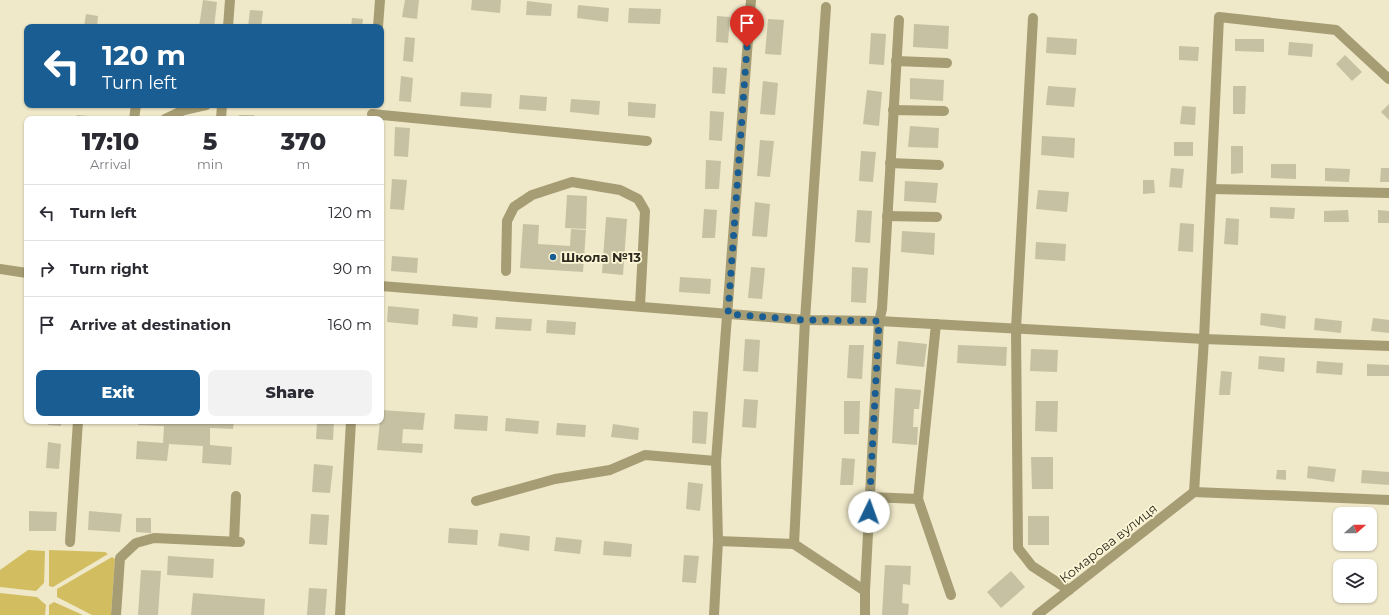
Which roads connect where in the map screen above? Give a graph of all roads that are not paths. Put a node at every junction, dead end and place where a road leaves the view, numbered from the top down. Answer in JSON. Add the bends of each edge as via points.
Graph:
{"nodes":[{"id":1,"x":230,"y":0,"type":"edge"},
{"id":2,"x":380,"y":0,"type":"edge"},
{"id":3,"x":751,"y":0,"type":"edge"},
{"id":4,"x":826,"y":7,"type":"dead end"},
{"id":5,"x":1033,"y":18,"type":"dead end"},
{"id":6,"x":898,"y":20,"type":"dead end"},
{"id":7,"x":228,"y":24,"type":"edge"},
{"id":8,"x":378,"y":24,"type":"edge"},
{"id":9,"x":896,"y":61,"type":"junction"},
{"id":10,"x":947,"y":63,"type":"dead end"},
{"id":11,"x":1389,"y":79,"type":"edge"},
{"id":12,"x":193,"y":108,"type":"edge"},
{"id":13,"x":894,"y":110,"type":"junction"},
{"id":14,"x":944,"y":111,"type":"dead end"},
{"id":15,"x":372,"y":113,"type":"edge"},
{"id":16,"x":171,"y":116,"type":"edge"},
{"id":17,"x":647,"y":141,"type":"dead end"},
{"id":18,"x":890,"y":163,"type":"junction"},
{"id":19,"x":939,"y":165,"type":"dead end"},
{"id":20,"x":1211,"y":189,"type":"junction"},
{"id":21,"x":1389,"y":193,"type":"edge"},
{"id":22,"x":887,"y":216,"type":"junction"},
{"id":23,"x":937,"y":217,"type":"dead end"},
{"id":24,"x":0,"y":269,"type":"edge"},
{"id":25,"x":506,"y":271,"type":"dead end"},
{"id":26,"x":24,"y":273,"type":"edge"},
{"id":27,"x":384,"y":286,"type":"edge"},
{"id":28,"x":640,"y":306,"type":"junction"},
{"id":29,"x":728,"y":314,"type":"junction"},
{"id":30,"x":805,"y":320,"type":"junction"},
{"id":31,"x":879,"y":321,"type":"junction"},
{"id":32,"x":936,"y":324,"type":"junction"},
{"id":33,"x":1016,"y":329,"type":"junction"},
{"id":34,"x":1204,"y":339,"type":"junction"},
{"id":35,"x":1389,"y":346,"type":"edge"},
{"id":36,"x":78,"y":424,"type":"edge"},
{"id":37,"x":351,"y":424,"type":"edge"},
{"id":38,"x":716,"y":461,"type":"junction"},
{"id":39,"x":1194,"y":492,"type":"junction"},
{"id":40,"x":236,"y":496,"type":"dead end"},
{"id":41,"x":870,"y":497,"type":"junction"},
{"id":42,"x":918,"y":499,"type":"junction"},
{"id":43,"x":1389,"y":500,"type":"edge"},
{"id":44,"x":476,"y":501,"type":"dead end"},
{"id":45,"x":718,"y":541,"type":"junction"},
{"id":46,"x":70,"y":542,"type":"dead end"},
{"id":47,"x":794,"y":544,"type":"junction"},
{"id":48,"x":1069,"y":590,"type":"junction"},
{"id":49,"x":865,"y":591,"type":"junction"},
{"id":50,"x":951,"y":595,"type":"dead end"},
{"id":51,"x":116,"y":615,"type":"edge"},
{"id":52,"x":340,"y":615,"type":"edge"},
{"id":53,"x":714,"y":615,"type":"edge"},
{"id":54,"x":865,"y":615,"type":"edge"},
{"id":55,"x":1038,"y":615,"type":"edge"}],
"edges":[{"from":1,"to":7,"type":"street"},
{"from":2,"to":8,"type":"street"},
{"from":3,"to":29,"type":"street"},
{"from":4,"to":30,"type":"street"},
{"from":5,"to":33,"type":"street"},
{"from":6,"to":9,"type":"street"},
{"from":9,"to":10,"type":"street"},
{"from":9,"to":13,"type":"street"},
{"from":11,"to":20,"type":"street","via":[[1336,30],[1219,17]]},
{"from":12,"to":16,"type":"street"},
{"from":13,"to":14,"type":"street"},
{"from":13,"to":18,"type":"street"},
{"from":15,"to":17,"type":"street"},
{"from":18,"to":19,"type":"street"},
{"from":18,"to":22,"type":"street"},
{"from":20,"to":21,"type":"street"},
{"from":20,"to":34,"type":"street"},
{"from":22,"to":23,"type":"street"},
{"from":22,"to":31,"type":"street","via":[[882,309]]},
{"from":24,"to":26,"type":"street"},
{"from":25,"to":28,"type":"street","via":[[508,221],[514,207],[532,195],[572,182],[620,190],[638,199],[645,210]]},
{"from":27,"to":28,"type":"street"},
{"from":28,"to":29,"type":"street"},
{"from":29,"to":30,"type":"street"},
{"from":29,"to":38,"type":"street"},
{"from":30,"to":31,"type":"street"},
{"from":30,"to":47,"type":"street"},
{"from":31,"to":32,"type":"street"},
{"from":31,"to":41,"type":"street"},
{"from":32,"to":33,"type":"street"},
{"from":32,"to":42,"type":"street"},
{"from":33,"to":34,"type":"street"},
{"from":33,"to":48,"type":"street","via":[[1018,548],[1032,566]]},
{"from":34,"to":35,"type":"street"},
{"from":34,"to":39,"type":"street"},
{"from":36,"to":46,"type":"street"},
{"from":37,"to":52,"type":"street"},
{"from":38,"to":44,"type":"street","via":[[645,455],[610,470],[555,479]]},
{"from":38,"to":45,"type":"street"},
{"from":39,"to":43,"type":"street"},
{"from":39,"to":48,"type":"street","name":"Комарова вулиця"},
{"from":40,"to":51,"type":"street","via":[[237,542],[154,538],[136,543],[120,558]]},
{"from":41,"to":42,"type":"street"},
{"from":41,"to":49,"type":"street"},
{"from":42,"to":50,"type":"street"},
{"from":45,"to":47,"type":"street"},
{"from":45,"to":53,"type":"street"},
{"from":47,"to":49,"type":"street"},
{"from":48,"to":55,"type":"street","name":"Комарова вулиця"},
{"from":49,"to":54,"type":"street"}]}
